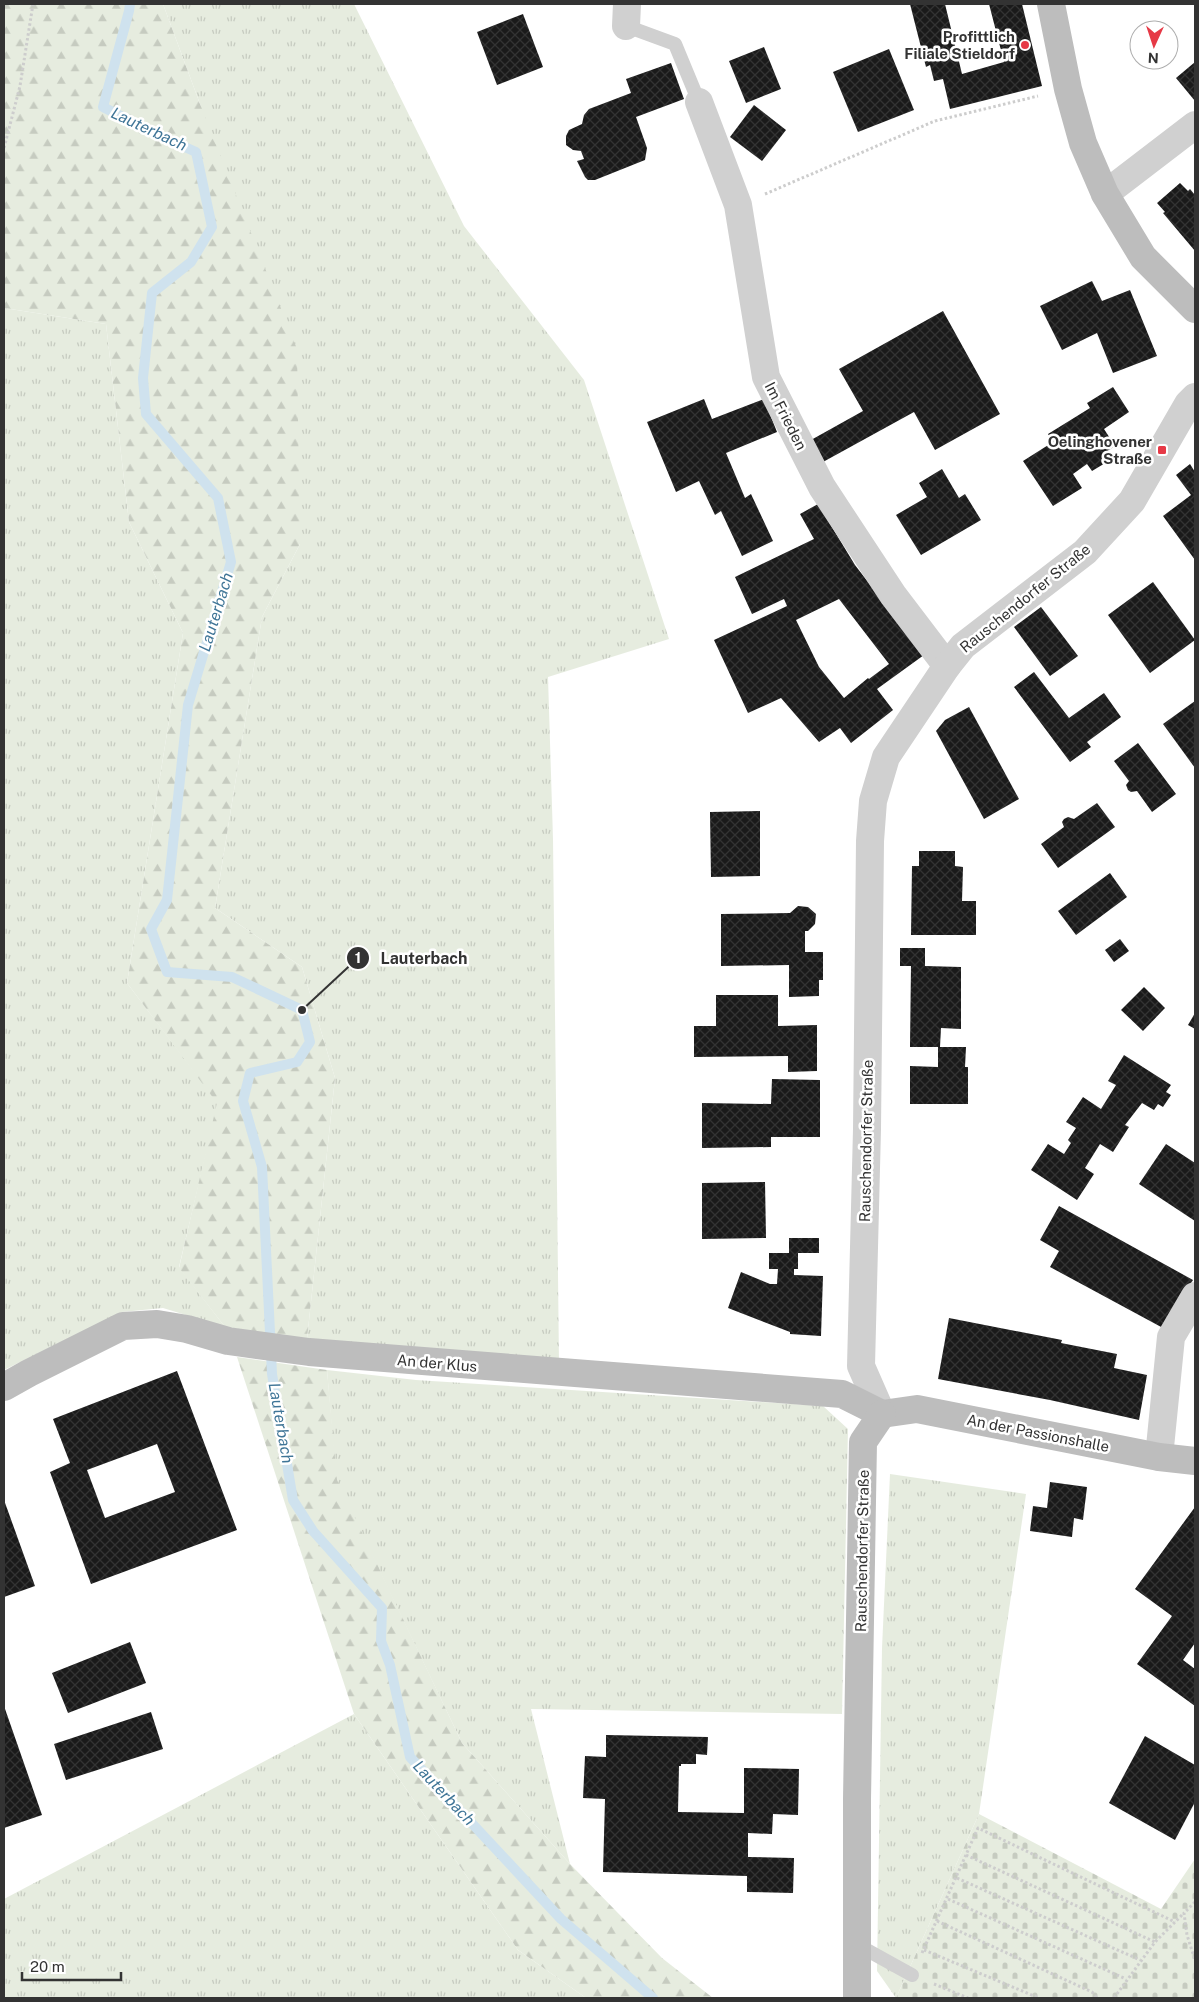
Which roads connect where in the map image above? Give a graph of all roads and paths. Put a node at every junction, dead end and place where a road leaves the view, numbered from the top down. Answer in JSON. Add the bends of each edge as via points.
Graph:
{"nodes":[{"id":1,"x":33,"y":4,"type":"edge"},
{"id":2,"x":1051,"y":4,"type":"edge"},
{"id":3,"x":627,"y":15,"type":"edge"},
{"id":4,"x":1068,"y":89,"type":"junction"},
{"id":5,"x":699,"y":102,"type":"joint"},
{"id":6,"x":1195,"y":125,"type":"edge"},
{"id":7,"x":4,"y":148,"type":"edge"},
{"id":8,"x":1105,"y":194,"type":"junction"},
{"id":9,"x":738,"y":205,"type":"junction"},
{"id":10,"x":1195,"y":309,"type":"edge"},
{"id":11,"x":1195,"y":397,"type":"edge"},
{"id":12,"x":946,"y":666,"type":"junction"},
{"id":13,"x":1195,"y":1296,"type":"edge"},
{"id":14,"x":4,"y":1387,"type":"edge"},
{"id":15,"x":882,"y":1414,"type":"junction"},
{"id":16,"x":1159,"y":1458,"type":"junction"},
{"id":17,"x":1195,"y":1461,"type":"edge"},
{"id":18,"x":966,"y":1856,"type":"junction"},
{"id":19,"x":957,"y":1878,"type":"junction"},
{"id":20,"x":948,"y":1899,"type":"junction"},
{"id":21,"x":1195,"y":1902,"type":"edge"},
{"id":22,"x":1184,"y":1913,"type":"junction"},
{"id":23,"x":937,"y":1921,"type":"junction"},
{"id":24,"x":1175,"y":1922,"type":"junction"},
{"id":25,"x":1155,"y":1942,"type":"junction"},
{"id":26,"x":856,"y":1944,"type":"junction"},
{"id":27,"x":924,"y":1950,"type":"junction"},
{"id":28,"x":1140,"y":1960,"type":"junction"},
{"id":29,"x":1195,"y":1960,"type":"edge"},
{"id":30,"x":912,"y":1975,"type":"junction"},
{"id":31,"x":1126,"y":1979,"type":"junction"},
{"id":32,"x":857,"y":1998,"type":"edge"},
{"id":33,"x":968,"y":1998,"type":"edge"},
{"id":34,"x":1039,"y":1998,"type":"edge"},
{"id":35,"x":1098,"y":1998,"type":"edge"},
{"id":36,"x":1114,"y":1998,"type":"edge"}],
"edges":[{"from":1,"to":7,"type":"path","via":[[20,86]]},
{"from":2,"to":4,"type":"street"},
{"from":3,"to":5,"type":"lane","via":[[675,44]]},
{"from":4,"to":8,"type":"street","via":[[1083,143]]},
{"from":4,"to":9,"type":"path","via":[[935,121]]},
{"from":5,"to":9,"type":"street","name":"Im Frieden"},
{"from":6,"to":8,"type":"street"},
{"from":8,"to":10,"type":"street","via":[[1143,257]]},
{"from":9,"to":12,"type":"street","name":"Im Frieden","via":[[766,377],[822,487],[893,594]]},
{"from":11,"to":12,"type":"street","name":"Rauschendorfer Straße","via":[[1132,501],[1085,552],[963,646]]},
{"from":12,"to":15,"type":"street","name":"Rauschendorfer Straße","via":[[886,757],[873,801],[862,1366]]},
{"from":13,"to":16,"type":"street","via":[[1171,1337]]},
{"from":14,"to":15,"type":"street","name":"An der Klus","via":[[123,1326],[157,1324],[228,1341],[310,1352],[842,1394]]},
{"from":15,"to":16,"type":"street","name":"An der Passionshalle","via":[[917,1409]]},
{"from":15,"to":26,"type":"street","name":"Rauschendorfer Straße","via":[[864,1442]]},
{"from":16,"to":17,"type":"street","name":"An der Passionshalle"},
{"from":18,"to":19,"type":"path"},
{"from":18,"to":24,"type":"path","via":[[978,1828]]},
{"from":18,"to":25,"type":"path"},
{"from":19,"to":20,"type":"path"},
{"from":19,"to":28,"type":"path"},
{"from":20,"to":23,"type":"path"},
{"from":20,"to":31,"type":"path"},
{"from":21,"to":22,"type":"path"},
{"from":22,"to":24,"type":"path"},
{"from":22,"to":29,"type":"path"},
{"from":23,"to":27,"type":"path"},
{"from":23,"to":35,"type":"path","via":[[1092,1992]]},
{"from":24,"to":25,"type":"path"},
{"from":25,"to":28,"type":"path"},
{"from":26,"to":30,"type":"lane"},
{"from":26,"to":32,"type":"street","name":"Rauschendorfer Straße"},
{"from":27,"to":30,"type":"path"},
{"from":27,"to":34,"type":"path"},
{"from":28,"to":31,"type":"path"},
{"from":30,"to":33,"type":"path"},
{"from":31,"to":36,"type":"path"}]}
